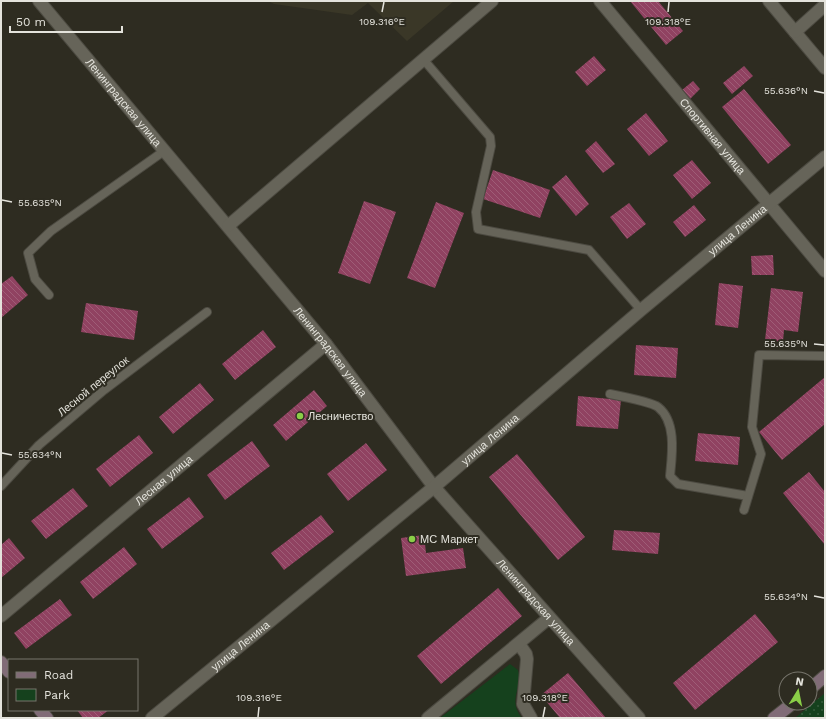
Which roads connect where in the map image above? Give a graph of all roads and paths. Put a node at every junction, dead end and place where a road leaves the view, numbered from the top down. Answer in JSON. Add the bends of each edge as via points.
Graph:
{"nodes":[{"id":1,"x":40,"y":1,"type":"edge"},
{"id":2,"x":492,"y":1,"type":"edge"},
{"id":3,"x":600,"y":1,"type":"edge"},
{"id":4,"x":769,"y":1,"type":"edge"},
{"id":5,"x":825,"y":5,"type":"edge"},
{"id":6,"x":795,"y":32,"type":"junction"},
{"id":7,"x":423,"y":59,"type":"junction"},
{"id":8,"x":825,"y":68,"type":"edge"},
{"id":9,"x":164,"y":151,"type":"junction"},
{"id":10,"x":825,"y":157,"type":"edge"},
{"id":11,"x":767,"y":203,"type":"junction"},
{"id":12,"x":228,"y":226,"type":"junction"},
{"id":13,"x":825,"y":271,"type":"edge"},
{"id":14,"x":49,"y":295,"type":"dead end"},
{"id":15,"x":640,"y":310,"type":"junction"},
{"id":16,"x":207,"y":312,"type":"dead end"},
{"id":17,"x":326,"y":344,"type":"junction"},
{"id":18,"x":825,"y":356,"type":"edge"},
{"id":19,"x":610,"y":394,"type":"dead end"},
{"id":20,"x":1,"y":486,"type":"edge"},
{"id":21,"x":434,"y":487,"type":"junction"},
{"id":22,"x":748,"y":496,"type":"junction"},
{"id":23,"x":744,"y":510,"type":"dead end"},
{"id":24,"x":1,"y":616,"type":"edge"},
{"id":25,"x":549,"y":618,"type":"junction"},
{"id":26,"x":519,"y":644,"type":"junction"},
{"id":27,"x":1,"y":662,"type":"edge"},
{"id":28,"x":8,"y":671,"type":"edge"},
{"id":29,"x":782,"y":711,"type":"edge"},
{"id":30,"x":152,"y":718,"type":"edge"},
{"id":31,"x":428,"y":718,"type":"edge"},
{"id":32,"x":531,"y":718,"type":"edge"},
{"id":33,"x":639,"y":718,"type":"edge"},
{"id":34,"x":774,"y":718,"type":"edge"}],
"edges":[{"from":1,"to":9,"type":"street","name":"Ленинградская улица"},
{"from":2,"to":7,"type":"street"},
{"from":3,"to":11,"type":"street","name":"Спортивная улица"},
{"from":4,"to":6,"type":"street"},
{"from":5,"to":6,"type":"street"},
{"from":6,"to":8,"type":"street"},
{"from":7,"to":12,"type":"street"},
{"from":7,"to":15,"type":"lane","via":[[490,137],[491,146],[476,212],[478,229],[589,250]]},
{"from":9,"to":12,"type":"street","name":"Ленинградская улица"},
{"from":9,"to":14,"type":"lane","via":[[51,231],[28,253],[35,279]]},
{"from":10,"to":11,"type":"street","name":"улица Ленина"},
{"from":11,"to":13,"type":"street","name":"Спортивная улица"},
{"from":11,"to":15,"type":"street","name":"улица Ленина"},
{"from":12,"to":17,"type":"street","name":"Ленинградская улица"},
{"from":15,"to":21,"type":"street","name":"улица Ленина"},
{"from":16,"to":20,"type":"lane","name":"Лесной переулок","via":[[104,390],[39,445]]},
{"from":17,"to":21,"type":"street","name":"Ленинградская улица"},
{"from":17,"to":24,"type":"street","name":"Лесная улица"},
{"from":18,"to":22,"type":"lane","via":[[759,355],[752,427],[761,454]]},
{"from":19,"to":22,"type":"lane","via":[[658,407],[669,422],[672,455],[670,476],[678,484]]},
{"from":21,"to":25,"type":"street","name":"Ленинградская улица"},
{"from":21,"to":30,"type":"street","name":"улица Ленина"},
{"from":22,"to":23,"type":"lane"},
{"from":25,"to":26,"type":"street"},
{"from":25,"to":33,"type":"street","name":"Ленинградская улица"},
{"from":26,"to":31,"type":"street"},
{"from":26,"to":32,"type":"street","via":[[527,659],[523,704]]},
{"from":27,"to":28,"type":"street"},
{"from":29,"to":34,"type":"street"}]}
